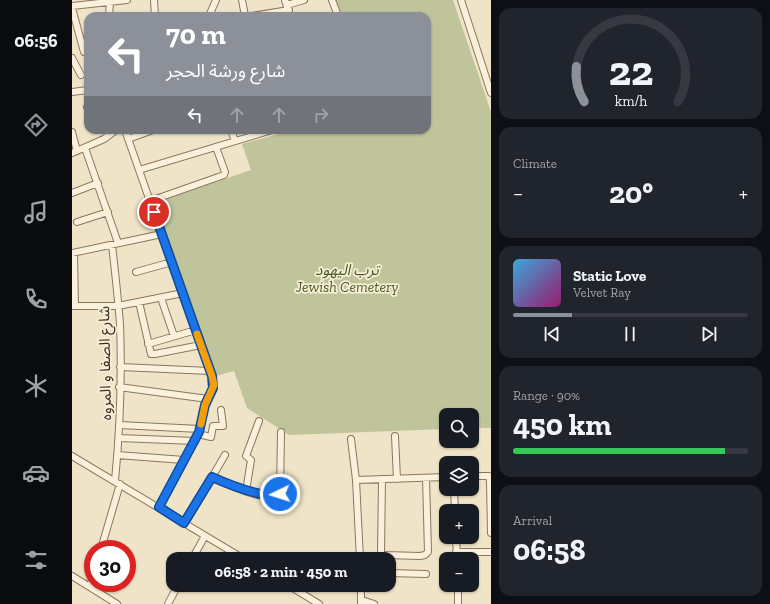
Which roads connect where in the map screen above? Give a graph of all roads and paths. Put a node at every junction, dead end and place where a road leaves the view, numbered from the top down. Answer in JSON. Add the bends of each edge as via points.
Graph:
{"nodes":[{"id":1,"x":127,"y":0,"type":"edge"},
{"id":2,"x":154,"y":0,"type":"edge"},
{"id":3,"x":216,"y":0,"type":"edge"},
{"id":4,"x":242,"y":0,"type":"edge"},
{"id":5,"x":304,"y":0,"type":"edge"},
{"id":6,"x":332,"y":0,"type":"edge"},
{"id":7,"x":461,"y":0,"type":"edge"},
{"id":8,"x":110,"y":2,"type":"junction"},
{"id":9,"x":72,"y":7,"type":"edge"},
{"id":10,"x":288,"y":8,"type":"edge"},
{"id":11,"x":109,"y":12,"type":"edge"},
{"id":12,"x":155,"y":12,"type":"edge"},
{"id":13,"x":211,"y":12,"type":"edge"},
{"id":14,"x":244,"y":12,"type":"edge"},
{"id":15,"x":270,"y":12,"type":"edge"},
{"id":16,"x":336,"y":12,"type":"edge"},
{"id":17,"x":84,"y":46,"type":"edge"},
{"id":18,"x":84,"y":53,"type":"edge"},
{"id":19,"x":72,"y":58,"type":"edge"},
{"id":20,"x":81,"y":75,"type":"dead end"},
{"id":21,"x":84,"y":90,"type":"edge"},
{"id":22,"x":72,"y":92,"type":"edge"},
{"id":23,"x":491,"y":93,"type":"edge"},
{"id":24,"x":72,"y":132,"type":"edge"},
{"id":25,"x":112,"y":134,"type":"edge"},
{"id":26,"x":126,"y":134,"type":"edge"},
{"id":27,"x":142,"y":134,"type":"edge"},
{"id":28,"x":232,"y":134,"type":"edge"},
{"id":29,"x":259,"y":134,"type":"edge"},
{"id":30,"x":128,"y":139,"type":"junction"},
{"id":31,"x":235,"y":141,"type":"junction"},
{"id":32,"x":216,"y":147,"type":"junction"},
{"id":33,"x":85,"y":148,"type":"junction"},
{"id":34,"x":74,"y":152,"type":"edge"},
{"id":35,"x":140,"y":170,"type":"junction"},
{"id":36,"x":98,"y":183,"type":"junction"},
{"id":37,"x":72,"y":193,"type":"edge"},
{"id":38,"x":150,"y":201,"type":"junction"},
{"id":39,"x":108,"y":212,"type":"junction"},
{"id":40,"x":77,"y":222,"type":"dead end"},
{"id":41,"x":162,"y":234,"type":"junction"},
{"id":42,"x":115,"y":244,"type":"junction"},
{"id":43,"x":73,"y":253,"type":"edge"},
{"id":44,"x":172,"y":262,"type":"junction"},
{"id":45,"x":136,"y":272,"type":"dead end"},
{"id":46,"x":183,"y":293,"type":"junction"},
{"id":47,"x":161,"y":298,"type":"junction"},
{"id":48,"x":139,"y":302,"type":"junction"},
{"id":49,"x":73,"y":306,"type":"edge"},
{"id":50,"x":118,"y":306,"type":"junction"},
{"id":51,"x":196,"y":330,"type":"junction"},
{"id":52,"x":174,"y":336,"type":"junction"},
{"id":53,"x":148,"y":344,"type":"junction"},
{"id":54,"x":201,"y":345,"type":"junction"},
{"id":55,"x":120,"y":367,"type":"junction"},
{"id":56,"x":210,"y":371,"type":"junction"},
{"id":57,"x":120,"y":388,"type":"junction"},
{"id":58,"x":208,"y":399,"type":"junction"},
{"id":59,"x":221,"y":410,"type":"dead end"},
{"id":60,"x":259,"y":421,"type":"dead end"},
{"id":61,"x":119,"y":425,"type":"junction"},
{"id":62,"x":199,"y":431,"type":"junction"},
{"id":63,"x":281,"y":432,"type":"dead end"},
{"id":64,"x":395,"y":436,"type":"dead end"},
{"id":65,"x":118,"y":438,"type":"junction"},
{"id":66,"x":351,"y":439,"type":"dead end"},
{"id":67,"x":195,"y":441,"type":"junction"},
{"id":68,"x":117,"y":455,"type":"junction"},
{"id":69,"x":225,"y":455,"type":"dead end"},
{"id":70,"x":72,"y":456,"type":"edge"},
{"id":71,"x":184,"y":460,"type":"junction"},
{"id":72,"x":479,"y":476,"type":"edge"},
{"id":73,"x":212,"y":477,"type":"junction"},
{"id":74,"x":439,"y":477,"type":"edge"},
{"id":75,"x":426,"y":478,"type":"junction"},
{"id":76,"x":382,"y":479,"type":"junction"},
{"id":77,"x":398,"y":479,"type":"junction"},
{"id":78,"x":356,"y":480,"type":"junction"},
{"id":79,"x":118,"y":483,"type":"junction"},
{"id":80,"x":246,"y":491,"type":"junction"},
{"id":81,"x":159,"y":507,"type":"junction"},
{"id":82,"x":184,"y":523,"type":"junction"},
{"id":83,"x":491,"y":533,"type":"edge"},
{"id":84,"x":205,"y":536,"type":"junction"},
{"id":85,"x":103,"y":540,"type":"edge"},
{"id":86,"x":456,"y":544,"type":"edge"},
{"id":87,"x":196,"y":552,"type":"edge"},
{"id":88,"x":232,"y":552,"type":"edge"},
{"id":89,"x":360,"y":552,"type":"edge"},
{"id":90,"x":456,"y":552,"type":"edge"},
{"id":91,"x":479,"y":552,"type":"edge"},
{"id":92,"x":491,"y":552,"type":"edge"},
{"id":93,"x":396,"y":573,"type":"edge"},
{"id":94,"x":426,"y":574,"type":"dead end"},
{"id":95,"x":72,"y":576,"type":"edge"},
{"id":96,"x":84,"y":583,"type":"edge"},
{"id":97,"x":98,"y":592,"type":"edge"},
{"id":98,"x":174,"y":592,"type":"edge"},
{"id":99,"x":299,"y":592,"type":"edge"},
{"id":100,"x":361,"y":592,"type":"edge"},
{"id":101,"x":458,"y":592,"type":"edge"},
{"id":102,"x":362,"y":602,"type":"edge"},
{"id":103,"x":117,"y":604,"type":"edge"},
{"id":104,"x":168,"y":604,"type":"edge"},
{"id":105,"x":319,"y":604,"type":"edge"},
{"id":106,"x":374,"y":604,"type":"edge"},
{"id":107,"x":458,"y":604,"type":"edge"}],
"edges":[{"from":1,"to":8,"type":"street"},
{"from":2,"to":12,"type":"street"},
{"from":3,"to":13,"type":"street"},
{"from":4,"to":14,"type":"street"},
{"from":5,"to":10,"type":"street"},
{"from":6,"to":16,"type":"street"},
{"from":7,"to":23,"type":"street"},
{"from":8,"to":9,"type":"street"},
{"from":8,"to":11,"type":"street"},
{"from":9,"to":17,"type":"street"},
{"from":10,"to":15,"type":"street"},
{"from":18,"to":19,"type":"street"},
{"from":19,"to":20,"type":"street"},
{"from":21,"to":22,"type":"street"},
{"from":24,"to":34,"type":"street"},
{"from":25,"to":33,"type":"street"},
{"from":26,"to":30,"type":"street"},
{"from":27,"to":30,"type":"street"},
{"from":28,"to":31,"type":"street"},
{"from":29,"to":31,"type":"street"},
{"from":30,"to":35,"type":"street"},
{"from":31,"to":32,"type":"street"},
{"from":32,"to":35,"type":"street"},
{"from":32,"to":38,"type":"street","via":[[224,175]]},
{"from":33,"to":34,"type":"street"},
{"from":33,"to":36,"type":"street","name":"شارع الصفا و المروه"},
{"from":35,"to":38,"type":"street"},
{"from":36,"to":37,"type":"street"},
{"from":36,"to":39,"type":"street","name":"شارع الصفا و المروه"},
{"from":38,"to":41,"type":"street"},
{"from":39,"to":40,"type":"street"},
{"from":39,"to":42,"type":"street","name":"شارع الصفا و المروه"},
{"from":41,"to":42,"type":"street"},
{"from":41,"to":44,"type":"street"},
{"from":42,"to":43,"type":"street"},
{"from":42,"to":50,"type":"street","name":"شارع الصفا و المروه"},
{"from":43,"to":49,"type":"street"},
{"from":44,"to":45,"type":"street"},
{"from":44,"to":46,"type":"street"},
{"from":46,"to":47,"type":"street"},
{"from":46,"to":51,"type":"street"},
{"from":47,"to":48,"type":"street"},
{"from":47,"to":52,"type":"street"},
{"from":48,"to":50,"type":"street"},
{"from":48,"to":53,"type":"street"},
{"from":49,"to":50,"type":"street"},
{"from":50,"to":55,"type":"street","name":"شارع الصفا و المروه"},
{"from":51,"to":52,"type":"street"},
{"from":51,"to":54,"type":"street"},
{"from":52,"to":53,"type":"street"},
{"from":53,"to":54,"type":"street","via":[[150,353],[155,354]]},
{"from":54,"to":56,"type":"street"},
{"from":55,"to":56,"type":"street"},
{"from":55,"to":57,"type":"street","name":"شارع الصفا و المروه"},
{"from":56,"to":58,"type":"street","via":[[214,385]]},
{"from":57,"to":58,"type":"street"},
{"from":57,"to":61,"type":"street","name":"شارع الصفا و المروه"},
{"from":58,"to":62,"type":"street"},
{"from":59,"to":62,"type":"street","via":[[223,426],[213,426],[211,437]]},
{"from":60,"to":80,"type":"street","via":[[246,456],[251,460]]},
{"from":61,"to":62,"type":"street"},
{"from":61,"to":65,"type":"street","name":"شارع الصفا و المروه"},
{"from":62,"to":67,"type":"street"},
{"from":63,"to":80,"type":"street","via":[[280,496],[259,495]]},
{"from":64,"to":77,"type":"street"},
{"from":65,"to":67,"type":"street"},
{"from":65,"to":68,"type":"street","name":"شارع الصفا و المروه"},
{"from":66,"to":78,"type":"street"},
{"from":67,"to":71,"type":"street"},
{"from":68,"to":71,"type":"street"},
{"from":68,"to":79,"type":"street","name":"شارع الصفا و المروه"},
{"from":69,"to":73,"type":"street"},
{"from":70,"to":79,"type":"street"},
{"from":71,"to":81,"type":"street"},
{"from":72,"to":83,"type":"street","via":[[489,476]]},
{"from":73,"to":80,"type":"street"},
{"from":73,"to":82,"type":"street"},
{"from":74,"to":75,"type":"street"},
{"from":75,"to":76,"type":"street","via":[[428,552],[420,556],[381,553]]},
{"from":75,"to":77,"type":"street"},
{"from":76,"to":77,"type":"street"},
{"from":76,"to":78,"type":"street"},
{"from":78,"to":89,"type":"street"},
{"from":79,"to":81,"type":"street"},
{"from":79,"to":85,"type":"street","name":"شارع الصفا و المروه"},
{"from":81,"to":82,"type":"street"},
{"from":82,"to":84,"type":"street"},
{"from":84,"to":87,"type":"street"},
{"from":84,"to":88,"type":"street"},
{"from":86,"to":90,"type":"street"},
{"from":91,"to":92,"type":"street"},
{"from":93,"to":94,"type":"street"},
{"from":95,"to":96,"type":"street"},
{"from":97,"to":103,"type":"street"},
{"from":98,"to":104,"type":"street"},
{"from":99,"to":105,"type":"street"},
{"from":100,"to":102,"type":"street"},
{"from":101,"to":107,"type":"street"},
{"from":102,"to":106,"type":"street"}]}
